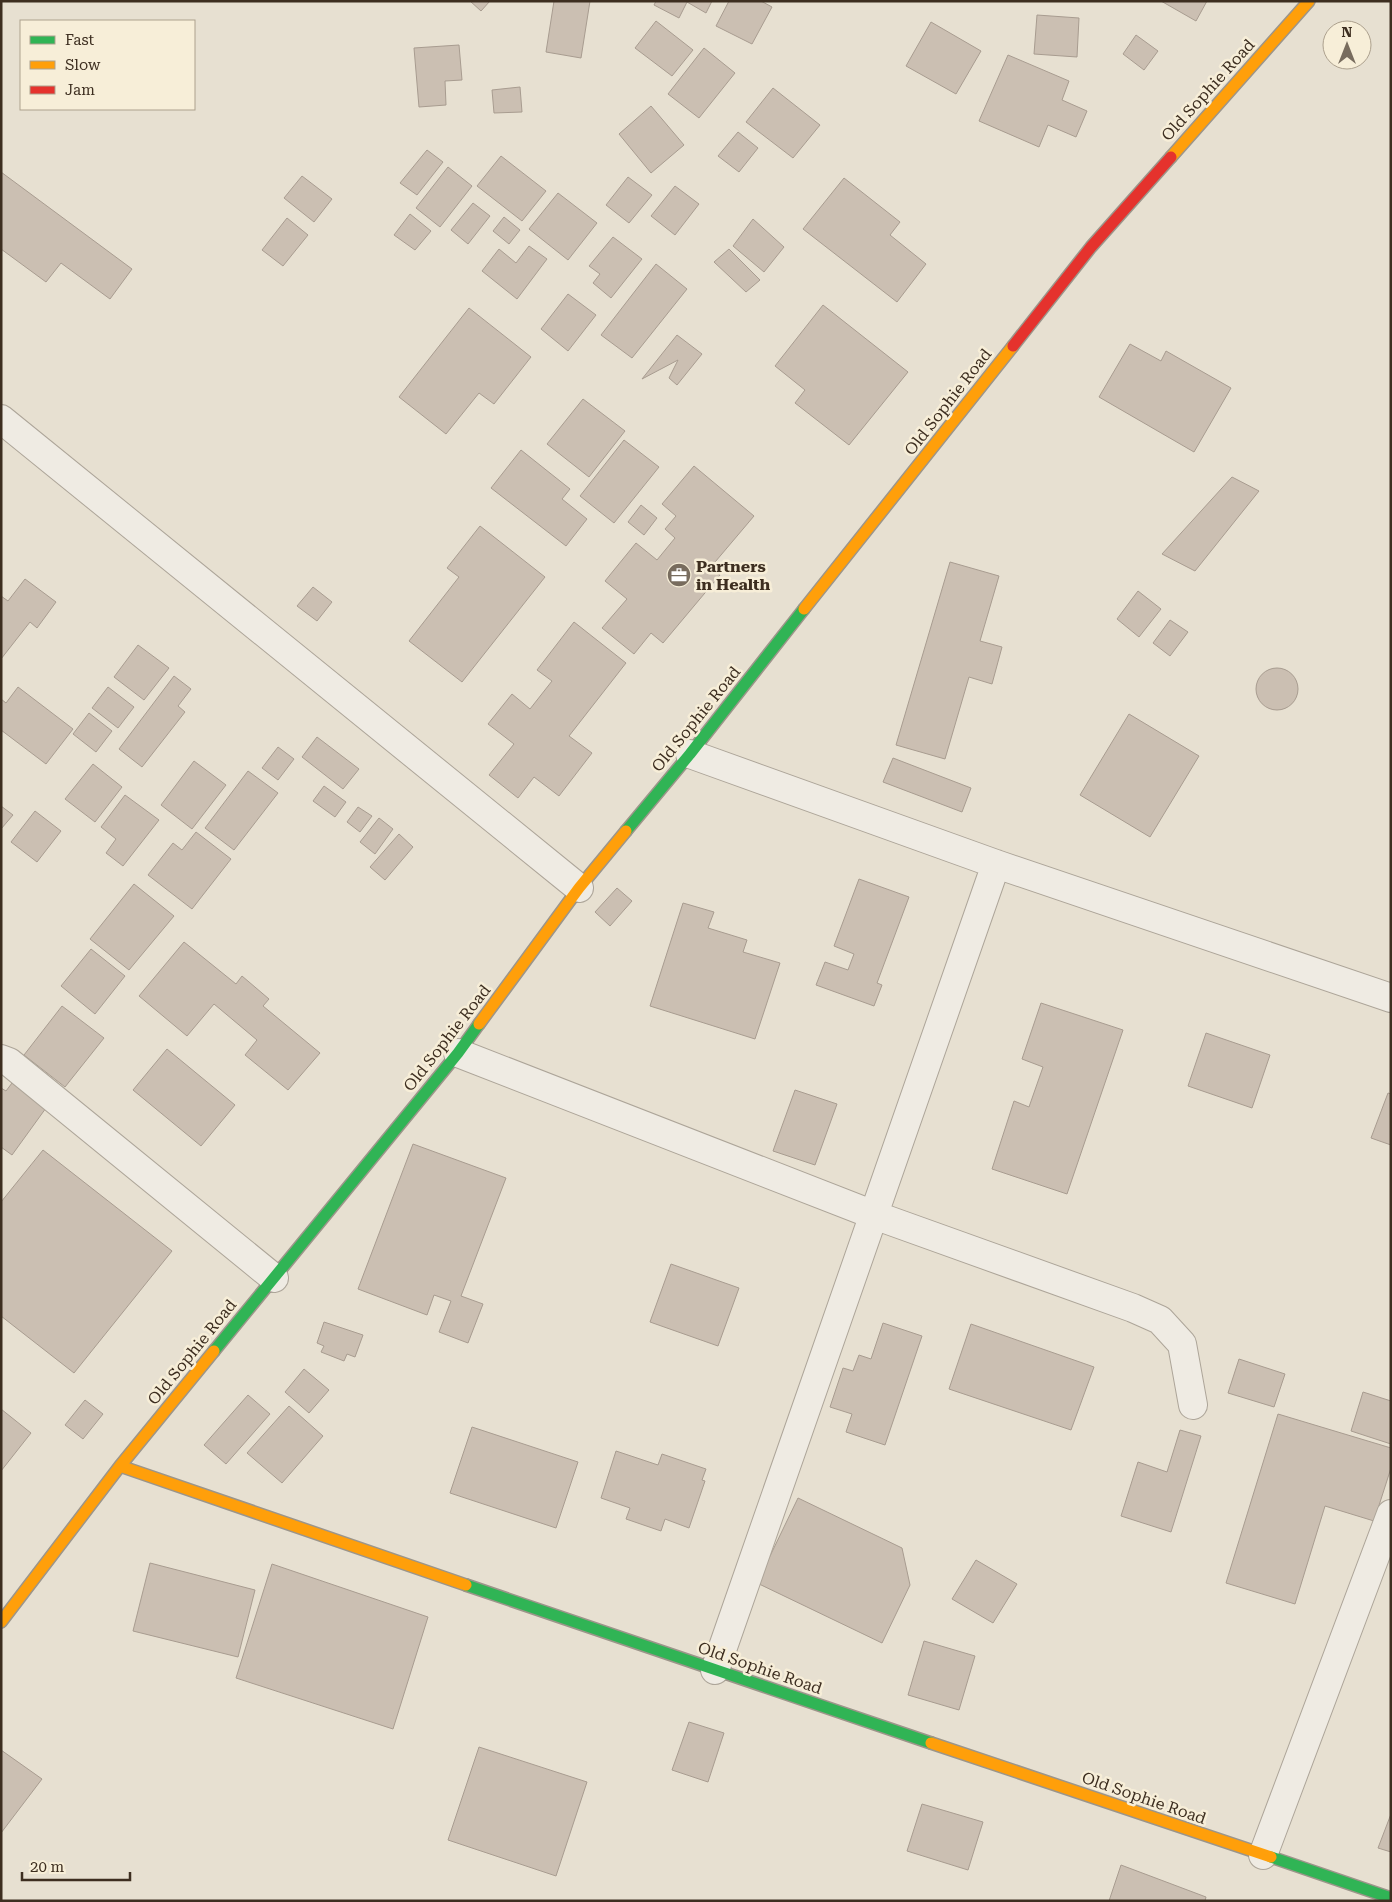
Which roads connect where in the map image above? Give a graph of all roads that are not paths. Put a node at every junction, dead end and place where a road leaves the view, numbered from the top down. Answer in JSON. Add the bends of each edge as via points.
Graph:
{"nodes":[{"id":1,"x":1308,"y":1,"type":"edge"},
{"id":2,"x":1,"y":419,"type":"edge"},
{"id":3,"x":690,"y":754,"type":"junction"},
{"id":4,"x":996,"y":864,"type":"junction"},
{"id":5,"x":578,"y":888,"type":"junction"},
{"id":6,"x":1391,"y":998,"type":"edge"},
{"id":7,"x":458,"y":1053,"type":"junction"},
{"id":8,"x":1,"y":1059,"type":"edge"},
{"id":9,"x":874,"y":1215,"type":"junction"},
{"id":10,"x":274,"y":1278,"type":"junction"},
{"id":11,"x":1193,"y":1405,"type":"dead end"},
{"id":12,"x":120,"y":1466,"type":"junction"},
{"id":13,"x":1391,"y":1514,"type":"edge"},
{"id":14,"x":1,"y":1622,"type":"edge"},
{"id":15,"x":715,"y":1670,"type":"junction"},
{"id":16,"x":1262,"y":1855,"type":"junction"},
{"id":17,"x":1391,"y":1898,"type":"edge"}],
"edges":[{"from":1,"to":3,"type":"street","name":"Old Sophie Road","via":[[1091,247]]},
{"from":2,"to":5,"type":"street"},
{"from":3,"to":4,"type":"street"},
{"from":3,"to":5,"type":"street","name":"Old Sophie Road"},
{"from":4,"to":6,"type":"street"},
{"from":4,"to":9,"type":"street"},
{"from":5,"to":7,"type":"street","name":"Old Sophie Road"},
{"from":7,"to":9,"type":"street"},
{"from":7,"to":10,"type":"street","name":"Old Sophie Road"},
{"from":8,"to":10,"type":"street","via":[[9,1062]]},
{"from":9,"to":11,"type":"street","via":[[1160,1320],[1182,1344]]},
{"from":9,"to":15,"type":"street"},
{"from":10,"to":12,"type":"street","name":"Old Sophie Road"},
{"from":12,"to":14,"type":"street","name":"Old Sophie Road"},
{"from":12,"to":15,"type":"street","name":"Old Sophie Road"},
{"from":13,"to":16,"type":"street"},
{"from":15,"to":16,"type":"street","name":"Old Sophie Road"},
{"from":16,"to":17,"type":"street","name":"Old Sophie Road"}]}
